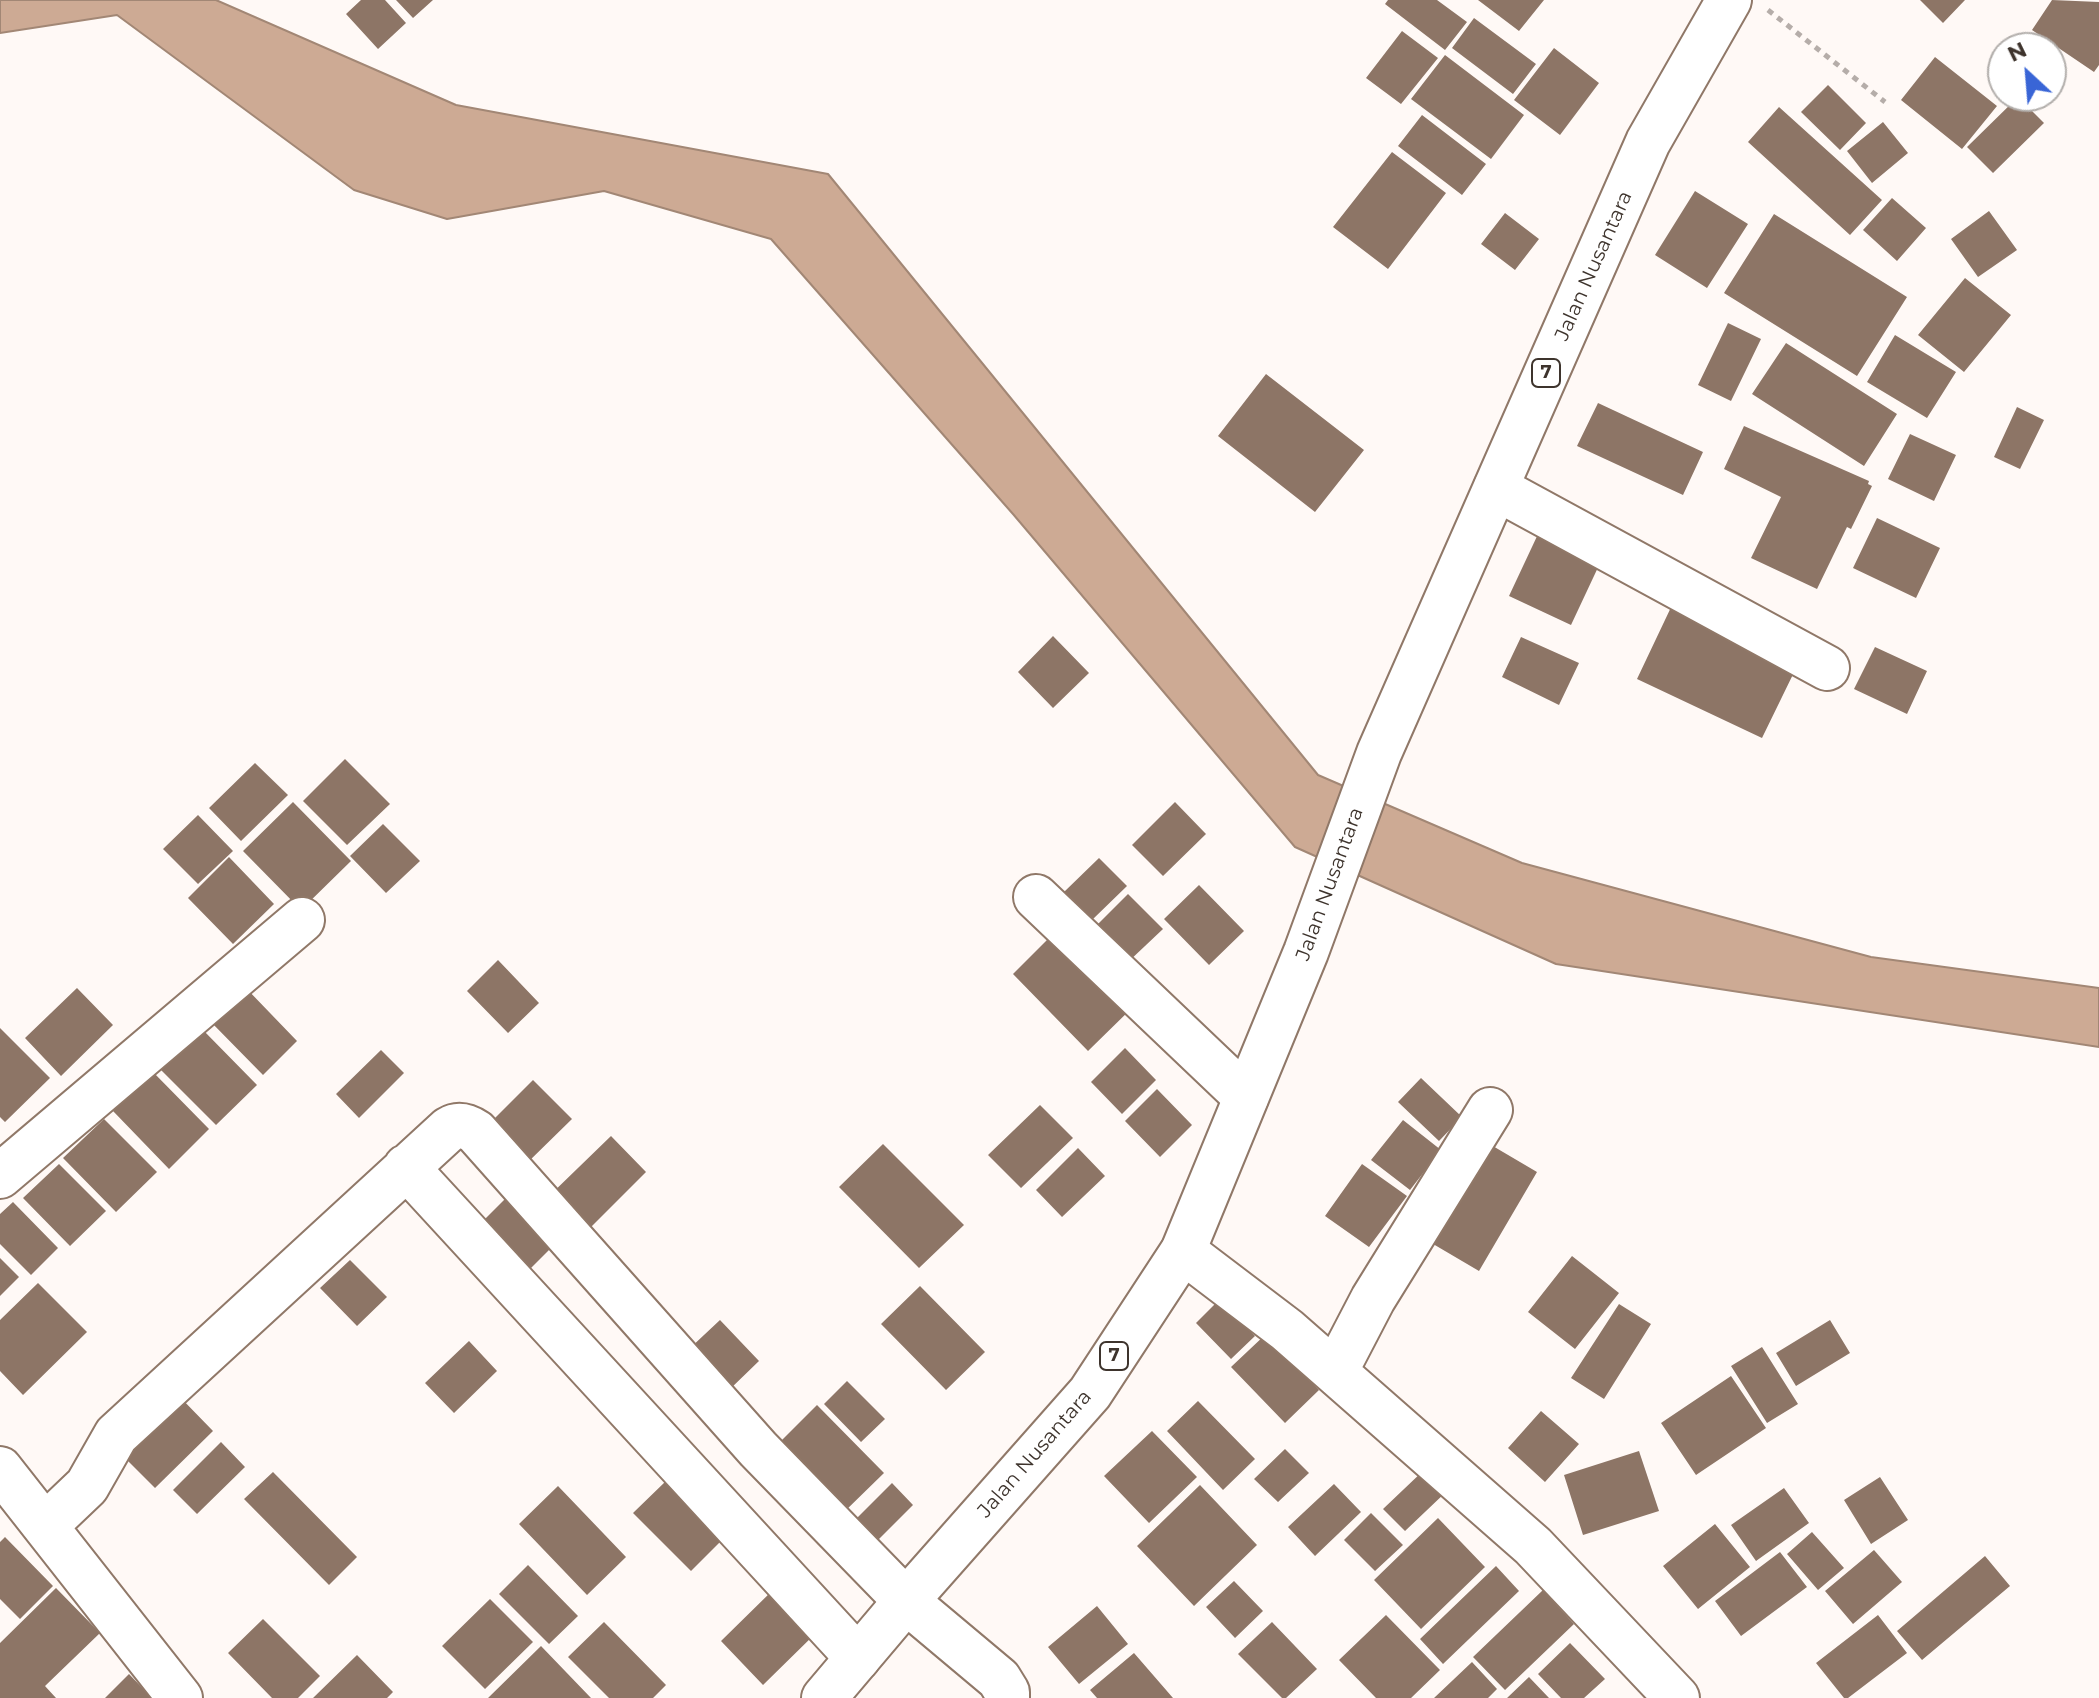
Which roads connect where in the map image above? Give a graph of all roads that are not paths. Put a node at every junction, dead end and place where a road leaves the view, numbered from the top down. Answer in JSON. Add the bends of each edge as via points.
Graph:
{"nodes":[{"id":1,"x":1748,"y":5,"type":"edge"},
{"id":2,"x":1496,"y":488,"type":"junction"},
{"id":3,"x":1827,"y":668,"type":"dead end"},
{"id":4,"x":1036,"y":897,"type":"dead end"},
{"id":5,"x":302,"y":920,"type":"dead end"},
{"id":6,"x":1246,"y":1097,"type":"junction"},
{"id":7,"x":1490,"y":1110,"type":"dead end"},
{"id":8,"x":406,"y":1167,"type":"junction"},
{"id":9,"x":0,"y":1176,"type":"edge"},
{"id":10,"x":1183,"y":1251,"type":"junction"},
{"id":11,"x":1335,"y":1372,"type":"junction"},
{"id":12,"x":0,"y":1469,"type":"edge"},
{"id":13,"x":24,"y":1520,"type":"edge"},
{"id":14,"x":906,"y":1601,"type":"junction"},
{"id":15,"x":858,"y":1658,"type":"junction"},
{"id":16,"x":180,"y":1698,"type":"edge"},
{"id":17,"x":824,"y":1698,"type":"edge"},
{"id":18,"x":1007,"y":1698,"type":"edge"},
{"id":19,"x":1677,"y":1698,"type":"edge"}],
"edges":[{"from":1,"to":2,"type":"main road","name":"Jalan Nusantara","number":"7","via":[[1648,142]]},
{"from":2,"to":3,"type":"main road"},
{"from":2,"to":6,"type":"main road","name":"Jalan Nusantara","number":"7","via":[[1379,753]]},
{"from":4,"to":6,"type":"main road"},
{"from":5,"to":9,"type":"main road"},
{"from":6,"to":10,"type":"main road","name":"Jalan Nusantara","number":"7"},
{"from":7,"to":11,"type":"main road","via":[[1373,1299]]},
{"from":8,"to":13,"type":"main road","via":[[116,1435],[87,1486]]},
{"from":8,"to":14,"type":"main road","via":[[454,1125],[476,1132],[758,1449]]},
{"from":8,"to":15,"type":"main road"},
{"from":10,"to":11,"type":"main road"},
{"from":10,"to":14,"type":"main road","name":"Jalan Nusantara","number":"7","via":[[1090,1393]]},
{"from":11,"to":19,"type":"main road","via":[[1533,1546]]},
{"from":12,"to":13,"type":"main road"},
{"from":13,"to":16,"type":"main road"},
{"from":14,"to":15,"type":"main road","name":"Jalan Nusantara","number":"7"},
{"from":14,"to":18,"type":"main road","via":[[999,1679]]},
{"from":15,"to":17,"type":"main road","name":"Jalan Nusantara","number":"7"}]}
